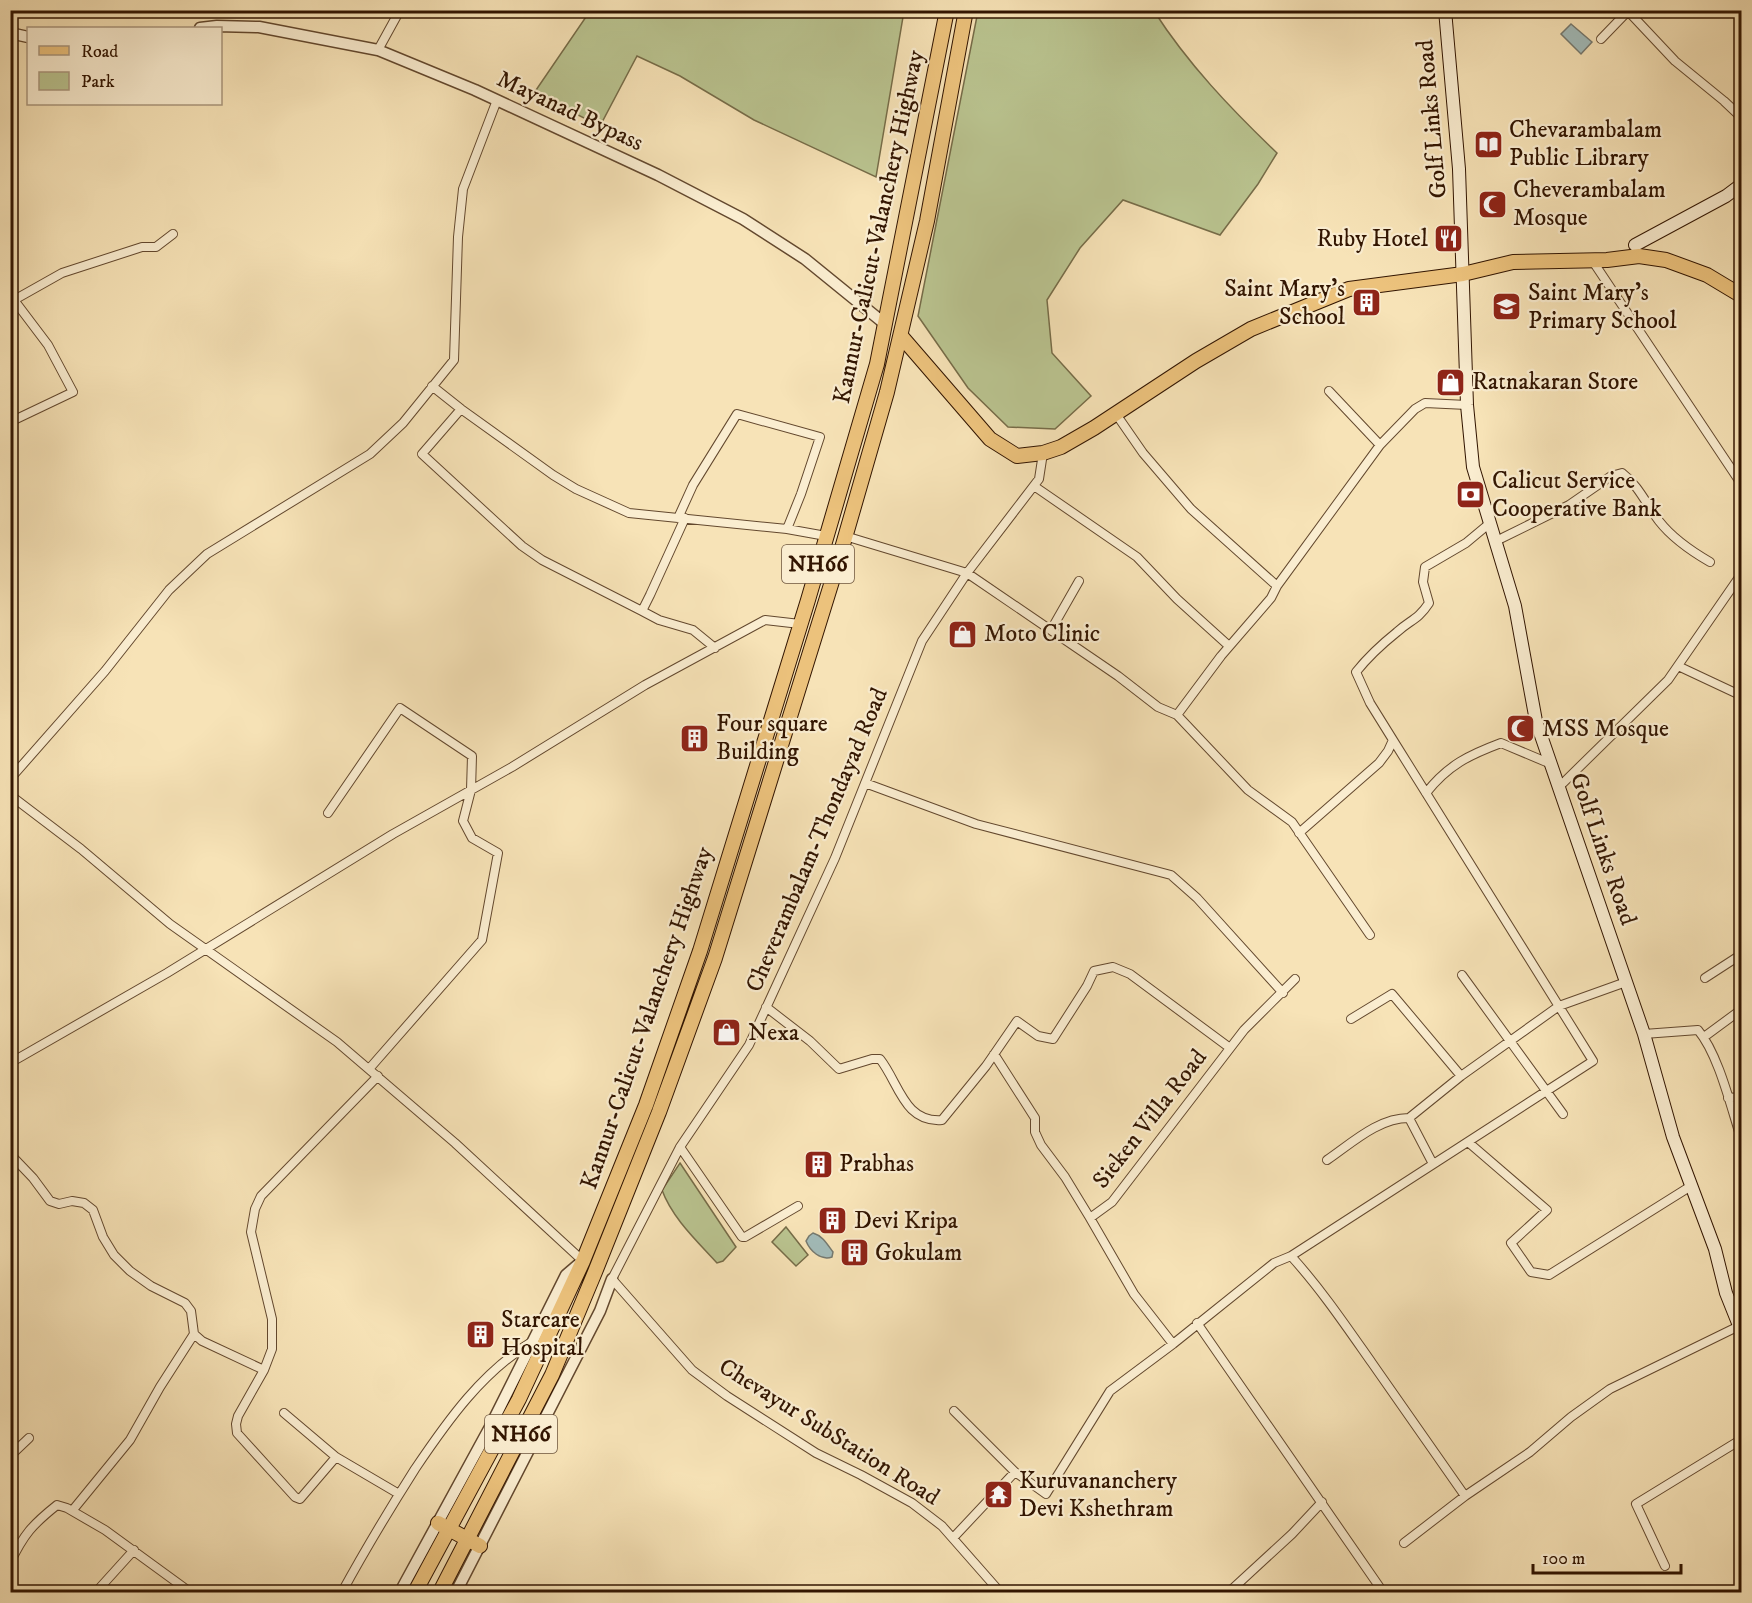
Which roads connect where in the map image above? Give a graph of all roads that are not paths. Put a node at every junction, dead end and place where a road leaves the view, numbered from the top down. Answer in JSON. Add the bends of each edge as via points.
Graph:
{"nodes":[{"id":1,"x":400,"y":10,"type":"edge"},
{"id":2,"x":947,"y":10,"type":"edge"},
{"id":3,"x":966,"y":10,"type":"edge"},
{"id":4,"x":1445,"y":10,"type":"edge"},
{"id":5,"x":1628,"y":11,"type":"edge"},
{"id":6,"x":209,"y":27,"type":"edge"},
{"id":7,"x":10,"y":33,"type":"edge"},
{"id":8,"x":27,"y":37,"type":"edge"},
{"id":9,"x":1601,"y":39,"type":"dead end"},
{"id":10,"x":378,"y":50,"type":"junction"},
{"id":11,"x":497,"y":100,"type":"junction"},
{"id":12,"x":1742,"y":118,"type":"edge"},
{"id":13,"x":1742,"y":184,"type":"edge"},
{"id":14,"x":173,"y":234,"type":"dead end"},
{"id":15,"x":1635,"y":245,"type":"junction"},
{"id":16,"x":1627,"y":257,"type":"junction"},
{"id":17,"x":1592,"y":260,"type":"junction"},
{"id":18,"x":1607,"y":260,"type":"junction"},
{"id":19,"x":1463,"y":274,"type":"junction"},
{"id":20,"x":1741,"y":294,"type":"edge"},
{"id":21,"x":12,"y":300,"type":"edge"},
{"id":22,"x":885,"y":324,"type":"junction"},
{"id":23,"x":901,"y":336,"type":"junction"},
{"id":24,"x":432,"y":386,"type":"junction"},
{"id":25,"x":1329,"y":391,"type":"dead end"},
{"id":26,"x":1467,"y":405,"type":"junction"},
{"id":27,"x":461,"y":409,"type":"junction"},
{"id":28,"x":1116,"y":414,"type":"junction"},
{"id":29,"x":10,"y":422,"type":"edge"},
{"id":30,"x":1380,"y":445,"type":"junction"},
{"id":31,"x":1043,"y":453,"type":"junction"},
{"id":32,"x":1034,"y":486,"type":"junction"},
{"id":33,"x":1742,"y":486,"type":"edge"},
{"id":34,"x":681,"y":518,"type":"junction"},
{"id":35,"x":1490,"y":523,"type":"junction"},
{"id":36,"x":787,"y":529,"type":"junction"},
{"id":37,"x":826,"y":536,"type":"junction"},
{"id":38,"x":845,"y":536,"type":"junction"},
{"id":39,"x":1496,"y":541,"type":"junction"},
{"id":40,"x":1710,"y":562,"type":"dead end"},
{"id":41,"x":967,"y":573,"type":"junction"},
{"id":42,"x":1742,"y":573,"type":"edge"},
{"id":43,"x":1079,"y":582,"type":"dead end"},
{"id":44,"x":1277,"y":586,"type":"junction"},
{"id":45,"x":642,"y":610,"type":"junction"},
{"id":46,"x":800,"y":624,"type":"junction"},
{"id":47,"x":1051,"y":630,"type":"junction"},
{"id":48,"x":1229,"y":646,"type":"junction"},
{"id":49,"x":715,"y":648,"type":"junction"},
{"id":50,"x":1678,"y":666,"type":"junction"},
{"id":51,"x":1742,"y":696,"type":"edge"},
{"id":52,"x":1177,"y":715,"type":"junction"},
{"id":53,"x":1393,"y":740,"type":"junction"},
{"id":54,"x":1551,"y":764,"type":"junction"},
{"id":55,"x":10,"y":779,"type":"edge"},
{"id":56,"x":865,"y":783,"type":"junction"},
{"id":57,"x":1559,"y":787,"type":"junction"},
{"id":58,"x":471,"y":790,"type":"junction"},
{"id":59,"x":1426,"y":793,"type":"junction"},
{"id":60,"x":10,"y":795,"type":"edge"},
{"id":61,"x":328,"y":813,"type":"dead end"},
{"id":62,"x":1299,"y":832,"type":"junction"},
{"id":63,"x":1370,"y":934,"type":"dead end"},
{"id":64,"x":204,"y":950,"type":"junction"},
{"id":65,"x":1742,"y":954,"type":"edge"},
{"id":66,"x":1462,"y":975,"type":"dead end"},
{"id":67,"x":1705,"y":978,"type":"dead end"},
{"id":68,"x":1295,"y":979,"type":"dead end"},
{"id":69,"x":1626,"y":982,"type":"junction"},
{"id":70,"x":1283,"y":993,"type":"junction"},
{"id":71,"x":1559,"y":1006,"type":"junction"},
{"id":72,"x":766,"y":1007,"type":"junction"},
{"id":73,"x":1742,"y":1009,"type":"edge"},
{"id":74,"x":1351,"y":1019,"type":"dead end"},
{"id":75,"x":1644,"y":1034,"type":"junction"},
{"id":76,"x":1704,"y":1037,"type":"junction"},
{"id":77,"x":1510,"y":1041,"type":"junction"},
{"id":78,"x":1230,"y":1048,"type":"junction"},
{"id":79,"x":994,"y":1054,"type":"junction"},
{"id":80,"x":10,"y":1063,"type":"edge"},
{"id":81,"x":369,"y":1069,"type":"junction"},
{"id":82,"x":378,"y":1076,"type":"junction"},
{"id":83,"x":1461,"y":1076,"type":"junction"},
{"id":84,"x":1546,"y":1091,"type":"junction"},
{"id":85,"x":1742,"y":1097,"type":"edge"},
{"id":86,"x":1728,"y":1098,"type":"junction"},
{"id":87,"x":1563,"y":1114,"type":"dead end"},
{"id":88,"x":1409,"y":1118,"type":"junction"},
{"id":89,"x":1742,"y":1141,"type":"edge"},
{"id":90,"x":1468,"y":1142,"type":"junction"},
{"id":91,"x":680,"y":1147,"type":"junction"},
{"id":92,"x":10,"y":1154,"type":"edge"},
{"id":93,"x":1327,"y":1160,"type":"dead end"},
{"id":94,"x":1432,"y":1164,"type":"junction"},
{"id":95,"x":1691,"y":1186,"type":"junction"},
{"id":96,"x":798,"y":1206,"type":"dead end"},
{"id":97,"x":1090,"y":1218,"type":"junction"},
{"id":98,"x":1291,"y":1256,"type":"junction"},
{"id":99,"x":583,"y":1260,"type":"junction"},
{"id":100,"x":612,"y":1279,"type":"junction"},
{"id":101,"x":1197,"y":1323,"type":"junction"},
{"id":102,"x":1740,"y":1329,"type":"edge"},
{"id":103,"x":194,"y":1334,"type":"junction"},
{"id":104,"x":533,"y":1341,"type":"junction"},
{"id":105,"x":1173,"y":1344,"type":"junction"},
{"id":106,"x":264,"y":1370,"type":"junction"},
{"id":107,"x":954,"y":1411,"type":"dead end"},
{"id":108,"x":284,"y":1413,"type":"dead end"},
{"id":109,"x":29,"y":1438,"type":"dead end"},
{"id":110,"x":1742,"y":1439,"type":"edge"},
{"id":111,"x":10,"y":1456,"type":"edge"},
{"id":112,"x":336,"y":1457,"type":"junction"},
{"id":113,"x":1015,"y":1472,"type":"junction"},
{"id":114,"x":399,"y":1494,"type":"junction"},
{"id":115,"x":1465,"y":1496,"type":"junction"},
{"id":116,"x":1322,"y":1502,"type":"junction"},
{"id":117,"x":72,"y":1511,"type":"junction"},
{"id":118,"x":443,"y":1526,"type":"junction"},
{"id":119,"x":953,"y":1538,"type":"junction"},
{"id":120,"x":468,"y":1539,"type":"junction"},
{"id":121,"x":1404,"y":1543,"type":"dead end"},
{"id":122,"x":480,"y":1546,"type":"junction"},
{"id":123,"x":134,"y":1550,"type":"junction"},
{"id":124,"x":10,"y":1563,"type":"edge"},
{"id":125,"x":1665,"y":1566,"type":"dead end"},
{"id":126,"x":96,"y":1593,"type":"edge"},
{"id":127,"x":190,"y":1593,"type":"edge"},
{"id":128,"x":342,"y":1593,"type":"edge"},
{"id":129,"x":400,"y":1593,"type":"edge"},
{"id":130,"x":415,"y":1593,"type":"edge"},
{"id":131,"x":440,"y":1593,"type":"edge"},
{"id":132,"x":456,"y":1593,"type":"edge"},
{"id":133,"x":1000,"y":1593,"type":"edge"},
{"id":134,"x":1229,"y":1593,"type":"edge"},
{"id":135,"x":1383,"y":1593,"type":"edge"}],
"edges":[{"from":1,"to":10,"type":"street"},
{"from":2,"to":22,"type":"main road","name":"Kannur-Calicut-Valanchery Highway","number":"NH66"},
{"from":3,"to":23,"type":"main road","name":"Kannur-Calicut-Valanchery Highway","number":"NH66","via":[[927,221]]},
{"from":4,"to":19,"type":"main road","name":"Golf Links Road","via":[[1459,169]]},
{"from":5,"to":9,"type":"street"},
{"from":5,"to":12,"type":"street","via":[[1675,62]]},
{"from":6,"to":10,"type":"street","name":"Mayanad Bypass","via":[[259,27]]},
{"from":7,"to":8,"type":"street"},
{"from":10,"to":11,"type":"street","name":"Mayanad Bypass"},
{"from":11,"to":22,"type":"street","name":"Mayanad Bypass","via":[[743,219],[805,259]]},
{"from":11,"to":24,"type":"street","via":[[463,189],[454,360]]},
{"from":13,"to":15,"type":"main road"},
{"from":14,"to":21,"type":"street","via":[[156,248],[142,247],[62,273]]},
{"from":15,"to":16,"type":"street"},
{"from":15,"to":18,"type":"street"},
{"from":16,"to":18,"type":"main road"},
{"from":16,"to":20,"type":"main road","via":[[1666,260],[1707,275]]},
{"from":17,"to":18,"type":"main road"},
{"from":17,"to":19,"type":"main road","via":[[1513,262]]},
{"from":17,"to":33,"type":"street"},
{"from":19,"to":26,"type":"main road","name":"Golf Links Road"},
{"from":19,"to":28,"type":"main road","via":[[1349,289],[1251,329]]},
{"from":21,"to":29,"type":"street","via":[[48,345],[73,392]]},
{"from":22,"to":37,"type":"main road","name":"Kannur-Calicut-Valanchery Highway","number":"NH66","via":[[877,364]]},
{"from":23,"to":31,"type":"main road","via":[[990,439],[1017,456]]},
{"from":23,"to":38,"type":"main road","name":"Kannur-Calicut-Valanchery Highway","number":"NH66"},
{"from":24,"to":27,"type":"street"},
{"from":24,"to":55,"type":"street","via":[[403,423],[370,454],[207,554],[169,590],[84,696]]},
{"from":25,"to":30,"type":"street"},
{"from":26,"to":30,"type":"street","via":[[1425,403],[1414,409]]},
{"from":26,"to":35,"type":"main road","name":"Golf Links Road","via":[[1473,468]]},
{"from":27,"to":34,"type":"street","via":[[576,489],[629,513]]},
{"from":27,"to":45,"type":"street","via":[[422,454],[522,546]]},
{"from":28,"to":31,"type":"main road","via":[[1062,447]]},
{"from":28,"to":44,"type":"street","via":[[1191,509]]},
{"from":30,"to":44,"type":"street"},
{"from":31,"to":32,"type":"street","name":"Cheverambalam-Thondayad Road"},
{"from":32,"to":41,"type":"street","name":"Cheverambalam-Thondayad Road"},
{"from":32,"to":48,"type":"street","via":[[1137,557]]},
{"from":34,"to":36,"type":"street"},
{"from":34,"to":36,"type":"street","via":[[693,485],[737,414],[820,437]]},
{"from":34,"to":45,"type":"street"},
{"from":35,"to":39,"type":"main road","name":"Golf Links Road"},
{"from":35,"to":53,"type":"street","via":[[1466,543],[1425,567],[1423,582],[1429,603],[1423,613],[1399,629],[1356,672]]},
{"from":36,"to":37,"type":"street"},
{"from":37,"to":46,"type":"main road","name":"Kannur-Calicut-Valanchery Highway","number":"NH66"},
{"from":38,"to":41,"type":"street"},
{"from":38,"to":120,"type":"main road","name":"Kannur-Calicut-Valanchery Highway","number":"NH66","via":[[715,958],[659,1112],[552,1375]]},
{"from":39,"to":40,"type":"street","via":[[1622,473],[1645,497],[1673,537]]},
{"from":39,"to":54,"type":"main road","name":"Golf Links Road","via":[[1515,606],[1536,721]]},
{"from":41,"to":47,"type":"street"},
{"from":41,"to":56,"type":"street","name":"Cheverambalam-Thondayad Road","via":[[922,641]]},
{"from":42,"to":50,"type":"street"},
{"from":43,"to":47,"type":"street"},
{"from":44,"to":48,"type":"street"},
{"from":45,"to":49,"type":"street","via":[[693,630]]},
{"from":46,"to":49,"type":"street","via":[[765,620]]},
{"from":46,"to":99,"type":"main road","name":"Kannur-Calicut-Valanchery Highway","number":"NH66","via":[[700,951],[646,1105]]},
{"from":47,"to":52,"type":"street","via":[[1158,707]]},
{"from":48,"to":52,"type":"street"},
{"from":49,"to":58,"type":"street","via":[[616,702]]},
{"from":50,"to":51,"type":"street"},
{"from":50,"to":57,"type":"street"},
{"from":52,"to":62,"type":"street","via":[[1248,790],[1292,822]]},
{"from":53,"to":59,"type":"street"},
{"from":53,"to":62,"type":"street","via":[[1379,763]]},
{"from":54,"to":57,"type":"main road","name":"Golf Links Road"},
{"from":54,"to":59,"type":"street","via":[[1501,743],[1467,756],[1439,777]]},
{"from":56,"to":70,"type":"street","via":[[976,824],[1171,875],[1197,898]]},
{"from":56,"to":72,"type":"street","name":"Cheverambalam-Thondayad Road"},
{"from":57,"to":69,"type":"main road","name":"Golf Links Road"},
{"from":58,"to":61,"type":"street","via":[[472,756],[400,708]]},
{"from":58,"to":64,"type":"street"},
{"from":58,"to":81,"type":"street","via":[[463,821],[472,838],[498,853],[482,940]]},
{"from":59,"to":71,"type":"street"},
{"from":60,"to":64,"type":"street"},
{"from":62,"to":63,"type":"street"},
{"from":64,"to":80,"type":"street"},
{"from":64,"to":81,"type":"street","via":[[315,1026]]},
{"from":65,"to":67,"type":"street"},
{"from":66,"to":77,"type":"street"},
{"from":68,"to":70,"type":"street","name":"Sieken Villa Road"},
{"from":69,"to":71,"type":"street"},
{"from":69,"to":75,"type":"main road","name":"Golf Links Road"},
{"from":70,"to":78,"type":"street","name":"Sieken Villa Road"},
{"from":71,"to":77,"type":"street"},
{"from":71,"to":84,"type":"street","via":[[1593,1061]]},
{"from":72,"to":79,"type":"street","via":[[839,1069],[880,1059],[910,1108],[922,1118],[942,1120]]},
{"from":72,"to":91,"type":"street","name":"Cheverambalam-Thondayad Road","via":[[749,1045]]},
{"from":73,"to":76,"type":"street"},
{"from":74,"to":83,"type":"street","via":[[1392,994]]},
{"from":75,"to":76,"type":"street","via":[[1698,1030]]},
{"from":75,"to":95,"type":"main road","name":"Golf Links Road"},
{"from":76,"to":86,"type":"street"},
{"from":77,"to":83,"type":"street"},
{"from":77,"to":84,"type":"street"},
{"from":78,"to":79,"type":"street","via":[[1130,974],[1113,967],[1094,971],[1053,1040],[1038,1036],[1017,1022]]},
{"from":78,"to":97,"type":"street","name":"Sieken Villa Road","via":[[1112,1202]]},
{"from":79,"to":97,"type":"street","name":"Sieken Villa Road","via":[[1035,1118],[1035,1132],[1041,1145]]},
{"from":81,"to":82,"type":"street"},
{"from":82,"to":99,"type":"street"},
{"from":82,"to":106,"type":"street","via":[[273,1182],[255,1209],[251,1232],[273,1336]]},
{"from":83,"to":88,"type":"street"},
{"from":84,"to":87,"type":"street"},
{"from":84,"to":90,"type":"street"},
{"from":85,"to":86,"type":"street"},
{"from":86,"to":89,"type":"street"},
{"from":88,"to":93,"type":"street","via":[[1380,1124]]},
{"from":88,"to":94,"type":"street"},
{"from":90,"to":94,"type":"street"},
{"from":90,"to":95,"type":"street","via":[[1547,1209],[1511,1244],[1532,1272],[1549,1275]]},
{"from":91,"to":96,"type":"street","via":[[742,1237]]},
{"from":91,"to":100,"type":"street","name":"Cheverambalam-Thondayad Road"},
{"from":92,"to":103,"type":"street","via":[[50,1201],[84,1203],[93,1210],[114,1255],[151,1286],[185,1303],[191,1311]]},
{"from":94,"to":98,"type":"street"},
{"from":95,"to":102,"type":"main road","name":"Golf Links Road"},
{"from":97,"to":105,"type":"street","via":[[1134,1294]]},
{"from":98,"to":101,"type":"street","via":[[1274,1263]]},
{"from":98,"to":115,"type":"street","via":[[1343,1322]]},
{"from":99,"to":104,"type":"street","via":[[566,1275]]},
{"from":99,"to":118,"type":"main road","name":"Kannur-Calicut-Valanchery Highway","number":"NH66","via":[[519,1399]]},
{"from":100,"to":119,"type":"street","name":"Chevayur SubStation Road","via":[[692,1370],[816,1453],[912,1503]]},
{"from":100,"to":122,"type":"street","via":[[600,1311]]},
{"from":101,"to":105,"type":"street"},
{"from":101,"to":116,"type":"street"},
{"from":102,"to":115,"type":"street","via":[[1610,1389],[1530,1452]]},
{"from":103,"to":106,"type":"street"},
{"from":103,"to":117,"type":"street","via":[[130,1440]]},
{"from":104,"to":114,"type":"street","via":[[512,1353],[471,1393],[438,1434]]},
{"from":104,"to":118,"type":"street"},
{"from":105,"to":113,"type":"street","via":[[1110,1391],[1046,1494]]},
{"from":106,"to":112,"type":"street","via":[[238,1416],[237,1432],[294,1497],[300,1499]]},
{"from":107,"to":113,"type":"street"},
{"from":108,"to":112,"type":"street"},
{"from":109,"to":111,"type":"street"},
{"from":110,"to":125,"type":"street","via":[[1636,1504]]},
{"from":112,"to":114,"type":"street"},
{"from":113,"to":119,"type":"street"},
{"from":114,"to":128,"type":"street"},
{"from":115,"to":121,"type":"street"},
{"from":116,"to":134,"type":"street"},
{"from":116,"to":135,"type":"street"},
{"from":117,"to":123,"type":"street"},
{"from":117,"to":124,"type":"street","via":[[57,1505],[36,1522]]},
{"from":118,"to":120,"type":"main road"},
{"from":118,"to":129,"type":"street"},
{"from":118,"to":130,"type":"main road","name":"Kannur-Calicut-Valanchery Highway","number":"NH66"},
{"from":119,"to":133,"type":"street","name":"Chevayur SubStation Road"},
{"from":120,"to":122,"type":"main road"},
{"from":120,"to":131,"type":"main road","name":"Kannur-Calicut-Valanchery Highway","number":"NH66"},
{"from":122,"to":132,"type":"street"},
{"from":123,"to":126,"type":"street"},
{"from":123,"to":127,"type":"street"}]}
